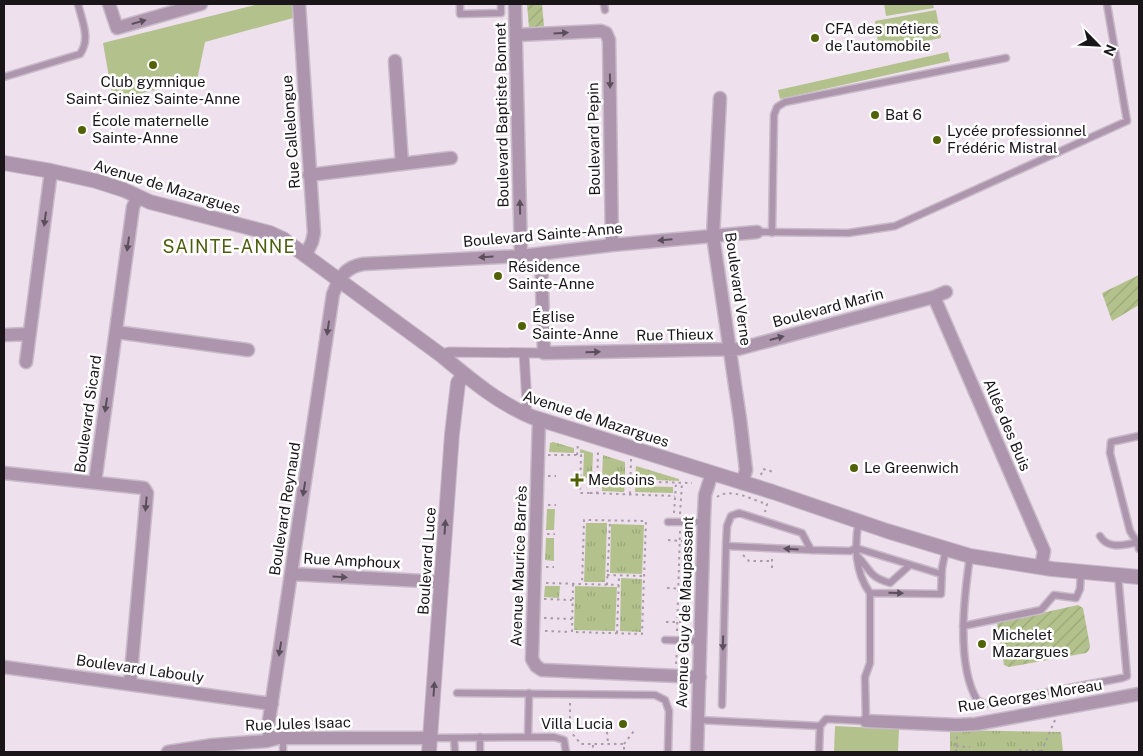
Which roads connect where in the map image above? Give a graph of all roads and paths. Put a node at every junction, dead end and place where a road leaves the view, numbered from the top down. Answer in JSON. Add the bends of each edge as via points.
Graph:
{"nodes":[{"id":1,"x":78,"y":4,"type":"edge"},
{"id":2,"x":110,"y":4,"type":"edge"},
{"id":3,"x":201,"y":4,"type":"edge"},
{"id":4,"x":299,"y":4,"type":"edge"},
{"id":5,"x":460,"y":4,"type":"edge"},
{"id":6,"x":501,"y":4,"type":"edge"},
{"id":7,"x":516,"y":4,"type":"edge"},
{"id":8,"x":1107,"y":4,"type":"edge"},
{"id":9,"x":516,"y":35,"type":"junction"},
{"id":10,"x":1006,"y":58,"type":"dead end"},
{"id":11,"x":395,"y":61,"type":"dead end"},
{"id":12,"x":4,"y":77,"type":"edge"},
{"id":13,"x":720,"y":98,"type":"dead end"},
{"id":14,"x":451,"y":158,"type":"dead end"},
{"id":15,"x":4,"y":163,"type":"edge"},
{"id":16,"x":402,"y":164,"type":"junction"},
{"id":17,"x":51,"y":171,"type":"junction"},
{"id":18,"x":309,"y":175,"type":"junction"},
{"id":19,"x":138,"y":196,"type":"junction"},
{"id":20,"x":757,"y":232,"type":"joint"},
{"id":21,"x":772,"y":233,"type":"junction"},
{"id":22,"x":713,"y":236,"type":"junction"},
{"id":23,"x":612,"y":245,"type":"junction"},
{"id":24,"x":540,"y":254,"type":"junction"},
{"id":25,"x":305,"y":256,"type":"junction"},
{"id":26,"x":521,"y":256,"type":"junction"},
{"id":27,"x":338,"y":280,"type":"junction"},
{"id":28,"x":946,"y":292,"type":"dead end"},
{"id":29,"x":934,"y":297,"type":"junction"},
{"id":30,"x":116,"y":332,"type":"junction"},
{"id":31,"x":29,"y":334,"type":"junction"},
{"id":32,"x":4,"y":335,"type":"edge"},
{"id":33,"x":248,"y":350,"type":"dead end"},
{"id":34,"x":730,"y":350,"type":"junction"},
{"id":35,"x":524,"y":353,"type":"junction"},
{"id":36,"x":544,"y":353,"type":"junction"},
{"id":37,"x":441,"y":355,"type":"junction"},
{"id":38,"x":26,"y":362,"type":"dead end"},
{"id":39,"x":464,"y":374,"type":"junction"},
{"id":40,"x":524,"y":414,"type":"junction"},
{"id":41,"x":540,"y":420,"type":"junction"},
{"id":42,"x":1139,"y":436,"type":"edge"},
{"id":43,"x":599,"y":438,"type":"junction"},
{"id":44,"x":632,"y":448,"type":"junction"},
{"id":45,"x":538,"y":455,"type":"junction"},
{"id":46,"x":774,"y":472,"type":"dead end"},
{"id":47,"x":4,"y":473,"type":"edge"},
{"id":48,"x":712,"y":473,"type":"junction"},
{"id":49,"x":761,"y":478,"type":"dead end"},
{"id":50,"x":581,"y":480,"type":"junction"},
{"id":51,"x":597,"y":481,"type":"junction"},
{"id":52,"x":95,"y":482,"type":"junction"},
{"id":53,"x":630,"y":482,"type":"junction"},
{"id":54,"x":676,"y":483,"type":"junction"},
{"id":55,"x":692,"y":483,"type":"dead end"},
{"id":56,"x":742,"y":483,"type":"junction"},
{"id":57,"x":682,"y":484,"type":"junction"},
{"id":58,"x":597,"y":494,"type":"junction"},
{"id":59,"x":630,"y":494,"type":"junction"},
{"id":60,"x":675,"y":496,"type":"junction"},
{"id":61,"x":610,"y":521,"type":"junction"},
{"id":62,"x":859,"y":521,"type":"junction"},
{"id":63,"x":668,"y":522,"type":"dead end"},
{"id":64,"x":680,"y":522,"type":"junction"},
{"id":65,"x":704,"y":522,"type":"junction"},
{"id":66,"x":645,"y":526,"type":"junction"},
{"id":67,"x":650,"y":526,"type":"dead end"},
{"id":68,"x":1100,"y":536,"type":"dead end"},
{"id":69,"x":668,"y":540,"type":"dead end"},
{"id":70,"x":680,"y":541,"type":"junction"},
{"id":71,"x":703,"y":542,"type":"junction"},
{"id":72,"x":1138,"y":542,"type":"edge"},
{"id":73,"x":726,"y":546,"type":"junction"},
{"id":74,"x":946,"y":548,"type":"junction"},
{"id":75,"x":1139,"y":549,"type":"edge"},
{"id":76,"x":810,"y":550,"type":"junction"},
{"id":77,"x":856,"y":552,"type":"junction"},
{"id":78,"x":970,"y":556,"type":"junction"},
{"id":79,"x":910,"y":565,"type":"junction"},
{"id":80,"x":1041,"y":567,"type":"junction"},
{"id":81,"x":1139,"y":569,"type":"edge"},
{"id":82,"x":1081,"y":572,"type":"junction"},
{"id":83,"x":292,"y":574,"type":"junction"},
{"id":84,"x":941,"y":574,"type":"junction"},
{"id":85,"x":608,"y":575,"type":"junction"},
{"id":86,"x":1118,"y":575,"type":"junction"},
{"id":87,"x":619,"y":576,"type":"junction"},
{"id":88,"x":644,"y":576,"type":"junction"},
{"id":89,"x":1139,"y":577,"type":"edge"},
{"id":90,"x":442,"y":582,"type":"junction"},
{"id":91,"x":534,"y":583,"type":"junction"},
{"id":92,"x":573,"y":584,"type":"junction"},
{"id":93,"x":582,"y":584,"type":"junction"},
{"id":94,"x":607,"y":585,"type":"junction"},
{"id":95,"x":619,"y":585,"type":"junction"},
{"id":96,"x":667,"y":588,"type":"dead end"},
{"id":97,"x":678,"y":589,"type":"junction"},
{"id":98,"x":702,"y":590,"type":"junction"},
{"id":99,"x":870,"y":593,"type":"junction"},
{"id":100,"x":534,"y":599,"type":"junction"},
{"id":101,"x":573,"y":600,"type":"junction"},
{"id":102,"x":533,"y":618,"type":"junction"},
{"id":103,"x":572,"y":619,"type":"junction"},
{"id":104,"x":666,"y":622,"type":"dead end"},
{"id":105,"x":677,"y":622,"type":"junction"},
{"id":106,"x":701,"y":623,"type":"junction"},
{"id":107,"x":963,"y":626,"type":"junction"},
{"id":108,"x":533,"y":631,"type":"junction"},
{"id":109,"x":572,"y":632,"type":"junction"},
{"id":110,"x":617,"y":633,"type":"junction"},
{"id":111,"x":642,"y":634,"type":"junction"},
{"id":112,"x":647,"y":634,"type":"dead end"},
{"id":113,"x":665,"y":640,"type":"dead end"},
{"id":114,"x":677,"y":640,"type":"junction"},
{"id":115,"x":701,"y":641,"type":"junction"},
{"id":116,"x":4,"y":667,"type":"edge"},
{"id":117,"x":676,"y":676,"type":"junction"},
{"id":118,"x":700,"y":677,"type":"junction"},
{"id":119,"x":130,"y":684,"type":"junction"},
{"id":120,"x":457,"y":693,"type":"dead end"},
{"id":121,"x":529,"y":693,"type":"junction"},
{"id":122,"x":570,"y":693,"type":"junction"},
{"id":123,"x":1139,"y":694,"type":"edge"},
{"id":124,"x":272,"y":704,"type":"junction"},
{"id":125,"x":722,"y":704,"type":"dead end"},
{"id":126,"x":698,"y":720,"type":"junction"},
{"id":127,"x":866,"y":721,"type":"junction"},
{"id":128,"x":820,"y":726,"type":"junction"},
{"id":129,"x":957,"y":726,"type":"junction"},
{"id":130,"x":634,"y":731,"type":"dead end"},
{"id":131,"x":607,"y":732,"type":"dead end"},
{"id":132,"x":1050,"y":732,"type":"dead end"},
{"id":133,"x":528,"y":737,"type":"junction"},
{"id":134,"x":280,"y":738,"type":"junction"},
{"id":135,"x":430,"y":738,"type":"junction"},
{"id":136,"x":454,"y":738,"type":"junction"},
{"id":137,"x":480,"y":738,"type":"junction"},
{"id":138,"x":608,"y":744,"type":"junction"},
{"id":139,"x":624,"y":744,"type":"junction"},
{"id":140,"x":593,"y":745,"type":"junction"},
{"id":141,"x":956,"y":746,"type":"junction"},
{"id":142,"x":970,"y":747,"type":"dead end"},
{"id":143,"x":1019,"y":750,"type":"dead end"},
{"id":144,"x":168,"y":752,"type":"edge"},
{"id":145,"x":283,"y":752,"type":"edge"},
{"id":146,"x":429,"y":752,"type":"edge"},
{"id":147,"x":455,"y":752,"type":"edge"},
{"id":148,"x":480,"y":752,"type":"edge"},
{"id":149,"x":566,"y":752,"type":"edge"},
{"id":150,"x":593,"y":752,"type":"edge"},
{"id":151,"x":624,"y":752,"type":"edge"},
{"id":152,"x":668,"y":752,"type":"edge"},
{"id":153,"x":697,"y":752,"type":"edge"},
{"id":154,"x":820,"y":752,"type":"edge"},
{"id":155,"x":956,"y":752,"type":"edge"},
{"id":156,"x":1041,"y":752,"type":"edge"}],
"edges":[{"from":1,"to":12,"type":"lane","via":[[87,39],[80,54]]},
{"from":2,"to":3,"type":"street","one_way":true,"via":[[117,28]]},
{"from":4,"to":18,"type":"street","name":"Rue Callelongue"},
{"from":5,"to":6,"type":"lane","via":[[460,14],[501,13]]},
{"from":7,"to":9,"type":"street","name":"Boulevard Baptiste Bonnet"},
{"from":8,"to":21,"type":"lane","via":[[1127,121],[895,226],[848,234]]},
{"from":9,"to":23,"type":"street","name":"Boulevard Pepin","one_way":true,"via":[[601,30],[606,33],[609,40]]},
{"from":26,"to":9,"type":"street","name":"Boulevard Baptiste Bonnet","one_way":true},
{"from":10,"to":21,"type":"lane","via":[[785,102],[777,107],[774,115]]},
{"from":11,"to":16,"type":"street"},
{"from":13,"to":22,"type":"street","name":"Boulevard Verne"},
{"from":14,"to":16,"type":"street"},
{"from":15,"to":17,"type":"street","name":"Avenue de Mazargues"},
{"from":16,"to":18,"type":"street"},
{"from":17,"to":19,"type":"street","name":"Avenue de Mazargues","via":[[116,187]]},
{"from":17,"to":31,"type":"street","one_way":true},
{"from":18,"to":25,"type":"street","name":"Rue Callelongue","via":[[314,233]]},
{"from":19,"to":25,"type":"street","name":"Avenue de Mazargues","via":[[150,202],[270,233]]},
{"from":19,"to":30,"type":"street","name":"Boulevard Sicard","one_way":true},
{"from":20,"to":21,"type":"lane"},
{"from":20,"to":22,"type":"street","name":"Boulevard Sainte-Anne"},
{"from":22,"to":23,"type":"street","name":"Boulevard Sainte-Anne","one_way":true},
{"from":22,"to":34,"type":"street","name":"Boulevard Verne"},
{"from":23,"to":24,"type":"street","name":"Boulevard Sainte-Anne"},
{"from":24,"to":26,"type":"street","name":"Boulevard Sainte-Anne"},
{"from":24,"to":36,"type":"street"},
{"from":25,"to":27,"type":"street","name":"Avenue de Mazargues"},
{"from":26,"to":27,"type":"street","name":"Boulevard Sainte-Anne","one_way":true,"via":[[354,265]]},
{"from":27,"to":37,"type":"street","name":"Avenue de Mazargues"},
{"from":27,"to":83,"type":"street","name":"Boulevard Reynaud","one_way":true,"via":[[333,294]]},
{"from":28,"to":29,"type":"street","name":"Boulevard Marin"},
{"from":34,"to":29,"type":"street","name":"Boulevard Marin","one_way":true},
{"from":29,"to":80,"type":"street","name":"Allée des Buis","via":[[1044,551]]},
{"from":30,"to":33,"type":"street"},
{"from":30,"to":52,"type":"street","name":"Boulevard Sicard","one_way":true},
{"from":31,"to":32,"type":"street"},
{"from":31,"to":38,"type":"street"},
{"from":36,"to":34,"type":"street","name":"Rue Thieux","one_way":true},
{"from":34,"to":56,"type":"street","name":"Boulevard Verne","via":[[746,470]]},
{"from":35,"to":36,"type":"street","name":"Rue Thieux"},
{"from":35,"to":37,"type":"street","name":"Rue Thieux","via":[[449,352]]},
{"from":35,"to":40,"type":"street","via":[[527,404]]},
{"from":37,"to":39,"type":"street","name":"Avenue de Mazargues"},
{"from":39,"to":40,"type":"street","name":"Avenue de Mazargues"},
{"from":90,"to":39,"type":"street","name":"Boulevard Luce","one_way":true,"via":[[452,434],[458,383]]},
{"from":40,"to":41,"type":"street","name":"Avenue de Mazargues"},
{"from":41,"to":43,"type":"street","name":"Avenue de Mazargues"},
{"from":41,"to":45,"type":"street","name":"Avenue Maurice Barrès"},
{"from":42,"to":72,"type":"lane","via":[[1110,442],[1130,531]]},
{"from":43,"to":44,"type":"street","name":"Avenue de Mazargues"},
{"from":43,"to":51,"type":"path"},
{"from":44,"to":48,"type":"street","name":"Avenue de Mazargues"},
{"from":44,"to":53,"type":"path"},
{"from":45,"to":50,"type":"path","via":[[582,455]]},
{"from":45,"to":91,"type":"street","name":"Avenue Maurice Barrès"},
{"from":46,"to":49,"type":"path","via":[[764,468]]},
{"from":47,"to":52,"type":"street"},
{"from":48,"to":56,"type":"street","name":"Avenue de Mazargues"},
{"from":48,"to":65,"type":"street","name":"Avenue Guy de Maupassant","via":[[705,495]]},
{"from":50,"to":51,"type":"path"},
{"from":50,"to":58,"type":"path","via":[[580,492]]},
{"from":51,"to":53,"type":"path"},
{"from":51,"to":58,"type":"path"},
{"from":52,"to":119,"type":"street","name":"Boulevard Sicard","one_way":true,"via":[[140,487],[147,493]]},
{"from":53,"to":54,"type":"path"},
{"from":53,"to":59,"type":"path"},
{"from":54,"to":57,"type":"path"},
{"from":54,"to":60,"type":"path"},
{"from":55,"to":57,"type":"path"},
{"from":56,"to":62,"type":"street","name":"Avenue de Mazargues"},
{"from":57,"to":60,"type":"path","via":[[680,515],[674,515]]},
{"from":58,"to":59,"type":"path"},
{"from":59,"to":60,"type":"path"},
{"from":61,"to":66,"type":"path","via":[[646,521]]},
{"from":61,"to":85,"type":"path"},
{"from":61,"to":93,"type":"path","via":[[584,520]]},
{"from":62,"to":74,"type":"street","name":"Avenue de Mazargues"},
{"from":62,"to":77,"type":"lane"},
{"from":63,"to":64,"type":"lane"},
{"from":64,"to":65,"type":"lane"},
{"from":64,"to":70,"type":"path"},
{"from":65,"to":71,"type":"street","name":"Avenue Guy de Maupassant"},
{"from":66,"to":67,"type":"path"},
{"from":66,"to":88,"type":"path"},
{"from":68,"to":72,"type":"lane","via":[[1113,546]]},
{"from":69,"to":70,"type":"path"},
{"from":70,"to":71,"type":"path"},
{"from":70,"to":97,"type":"path"},
{"from":71,"to":98,"type":"street","name":"Avenue Guy de Maupassant"},
{"from":72,"to":75,"type":"lane"},
{"from":76,"to":73,"type":"lane","one_way":true},
{"from":73,"to":76,"type":"lane","via":[[727,526],[731,516],[739,513],[802,532]]},
{"from":73,"to":125,"type":"lane","one_way":true},
{"from":74,"to":78,"type":"street","name":"Avenue de Mazargues"},
{"from":74,"to":84,"type":"lane"},
{"from":76,"to":77,"type":"lane"},
{"from":77,"to":79,"type":"lane"},
{"from":77,"to":79,"type":"lane","via":[[871,575],[890,582]]},
{"from":77,"to":99,"type":"lane"},
{"from":78,"to":80,"type":"street","name":"Avenue de Mazargues"},
{"from":78,"to":107,"type":"lane"},
{"from":79,"to":84,"type":"lane"},
{"from":80,"to":82,"type":"street","name":"Avenue de Mazargues"},
{"from":81,"to":89,"type":"lane"},
{"from":82,"to":86,"type":"street","name":"Avenue de Mazargues"},
{"from":82,"to":107,"type":"lane","via":[[1076,598],[1054,595],[1041,610]]},
{"from":83,"to":90,"type":"street","name":"Rue Amphoux","one_way":true},
{"from":83,"to":124,"type":"street","name":"Boulevard Reynaud","one_way":true},
{"from":99,"to":84,"type":"lane","one_way":true,"via":[[941,594]]},
{"from":85,"to":87,"type":"path"},
{"from":85,"to":94,"type":"path"},
{"from":86,"to":89,"type":"street","name":"Avenue de Mazargues"},
{"from":86,"to":107,"type":"lane","via":[[1127,671],[1127,676],[1122,678],[985,704],[977,700],[970,690],[962,640]]},
{"from":87,"to":88,"type":"path"},
{"from":87,"to":95,"type":"path"},
{"from":88,"to":111,"type":"path"},
{"from":135,"to":90,"type":"street","name":"Boulevard Luce","one_way":true},
{"from":91,"to":92,"type":"path"},
{"from":91,"to":100,"type":"street","name":"Avenue Maurice Barrès"},
{"from":92,"to":93,"type":"path"},
{"from":92,"to":101,"type":"path"},
{"from":93,"to":94,"type":"path"},
{"from":94,"to":95,"type":"path"},
{"from":95,"to":110,"type":"path"},
{"from":96,"to":97,"type":"path"},
{"from":97,"to":98,"type":"path"},
{"from":97,"to":105,"type":"path"},
{"from":98,"to":106,"type":"street","name":"Avenue Guy de Maupassant"},
{"from":99,"to":127,"type":"lane"},
{"from":100,"to":101,"type":"path"},
{"from":100,"to":102,"type":"street","name":"Avenue Maurice Barrès"},
{"from":101,"to":103,"type":"path"},
{"from":102,"to":103,"type":"path"},
{"from":102,"to":108,"type":"street","name":"Avenue Maurice Barrès"},
{"from":103,"to":109,"type":"path"},
{"from":104,"to":105,"type":"path"},
{"from":105,"to":106,"type":"path"},
{"from":105,"to":114,"type":"path"},
{"from":106,"to":115,"type":"street","name":"Avenue Guy de Maupassant"},
{"from":108,"to":109,"type":"path"},
{"from":108,"to":117,"type":"street","name":"Avenue Maurice Barrès","via":[[532,660],[542,670]]},
{"from":109,"to":110,"type":"path"},
{"from":110,"to":111,"type":"path"},
{"from":111,"to":112,"type":"path"},
{"from":113,"to":114,"type":"lane"},
{"from":114,"to":115,"type":"lane"},
{"from":114,"to":117,"type":"path"},
{"from":115,"to":118,"type":"street","name":"Avenue Guy de Maupassant"},
{"from":116,"to":119,"type":"street","name":"Boulevard Labouly"},
{"from":117,"to":118,"type":"street","name":"Avenue Maurice Barrès"},
{"from":118,"to":126,"type":"street","name":"Avenue Guy de Maupassant"},
{"from":119,"to":124,"type":"street","name":"Boulevard Labouly"},
{"from":120,"to":121,"type":"lane"},
{"from":121,"to":122,"type":"lane"},
{"from":121,"to":133,"type":"lane"},
{"from":122,"to":140,"type":"path","via":[[570,731],[581,744]]},
{"from":122,"to":152,"type":"lane","via":[[655,695],[665,700]]},
{"from":123,"to":129,"type":"street","name":"Rue Georges Moreau"},
{"from":124,"to":134,"type":"street","name":"Boulevard Reynaud","via":[[269,733]]},
{"from":126,"to":128,"type":"lane"},
{"from":126,"to":153,"type":"street","name":"Avenue Guy de Maupassant"},
{"from":127,"to":128,"type":"lane","via":[[826,719]]},
{"from":127,"to":129,"type":"street","name":"Rue Georges Moreau"},
{"from":128,"to":154,"type":"lane"},
{"from":129,"to":141,"type":"path"},
{"from":130,"to":139,"type":"path"},
{"from":131,"to":138,"type":"path"},
{"from":132,"to":156,"type":"path"},
{"from":133,"to":137,"type":"lane"},
{"from":133,"to":149,"type":"lane","via":[[564,740]]},
{"from":134,"to":135,"type":"street","name":"Rue Jules Isaac"},
{"from":134,"to":144,"type":"street","name":"Rue Jules Isaac"},
{"from":134,"to":145,"type":"lane"},
{"from":135,"to":136,"type":"lane"},
{"from":135,"to":146,"type":"street","name":"Boulevard Luce"},
{"from":136,"to":137,"type":"lane"},
{"from":136,"to":147,"type":"lane"},
{"from":137,"to":148,"type":"lane"},
{"from":138,"to":139,"type":"path"},
{"from":138,"to":140,"type":"path"},
{"from":139,"to":151,"type":"path"},
{"from":140,"to":150,"type":"path"},
{"from":141,"to":142,"type":"path"},
{"from":141,"to":155,"type":"path"},
{"from":143,"to":156,"type":"path"}]}
